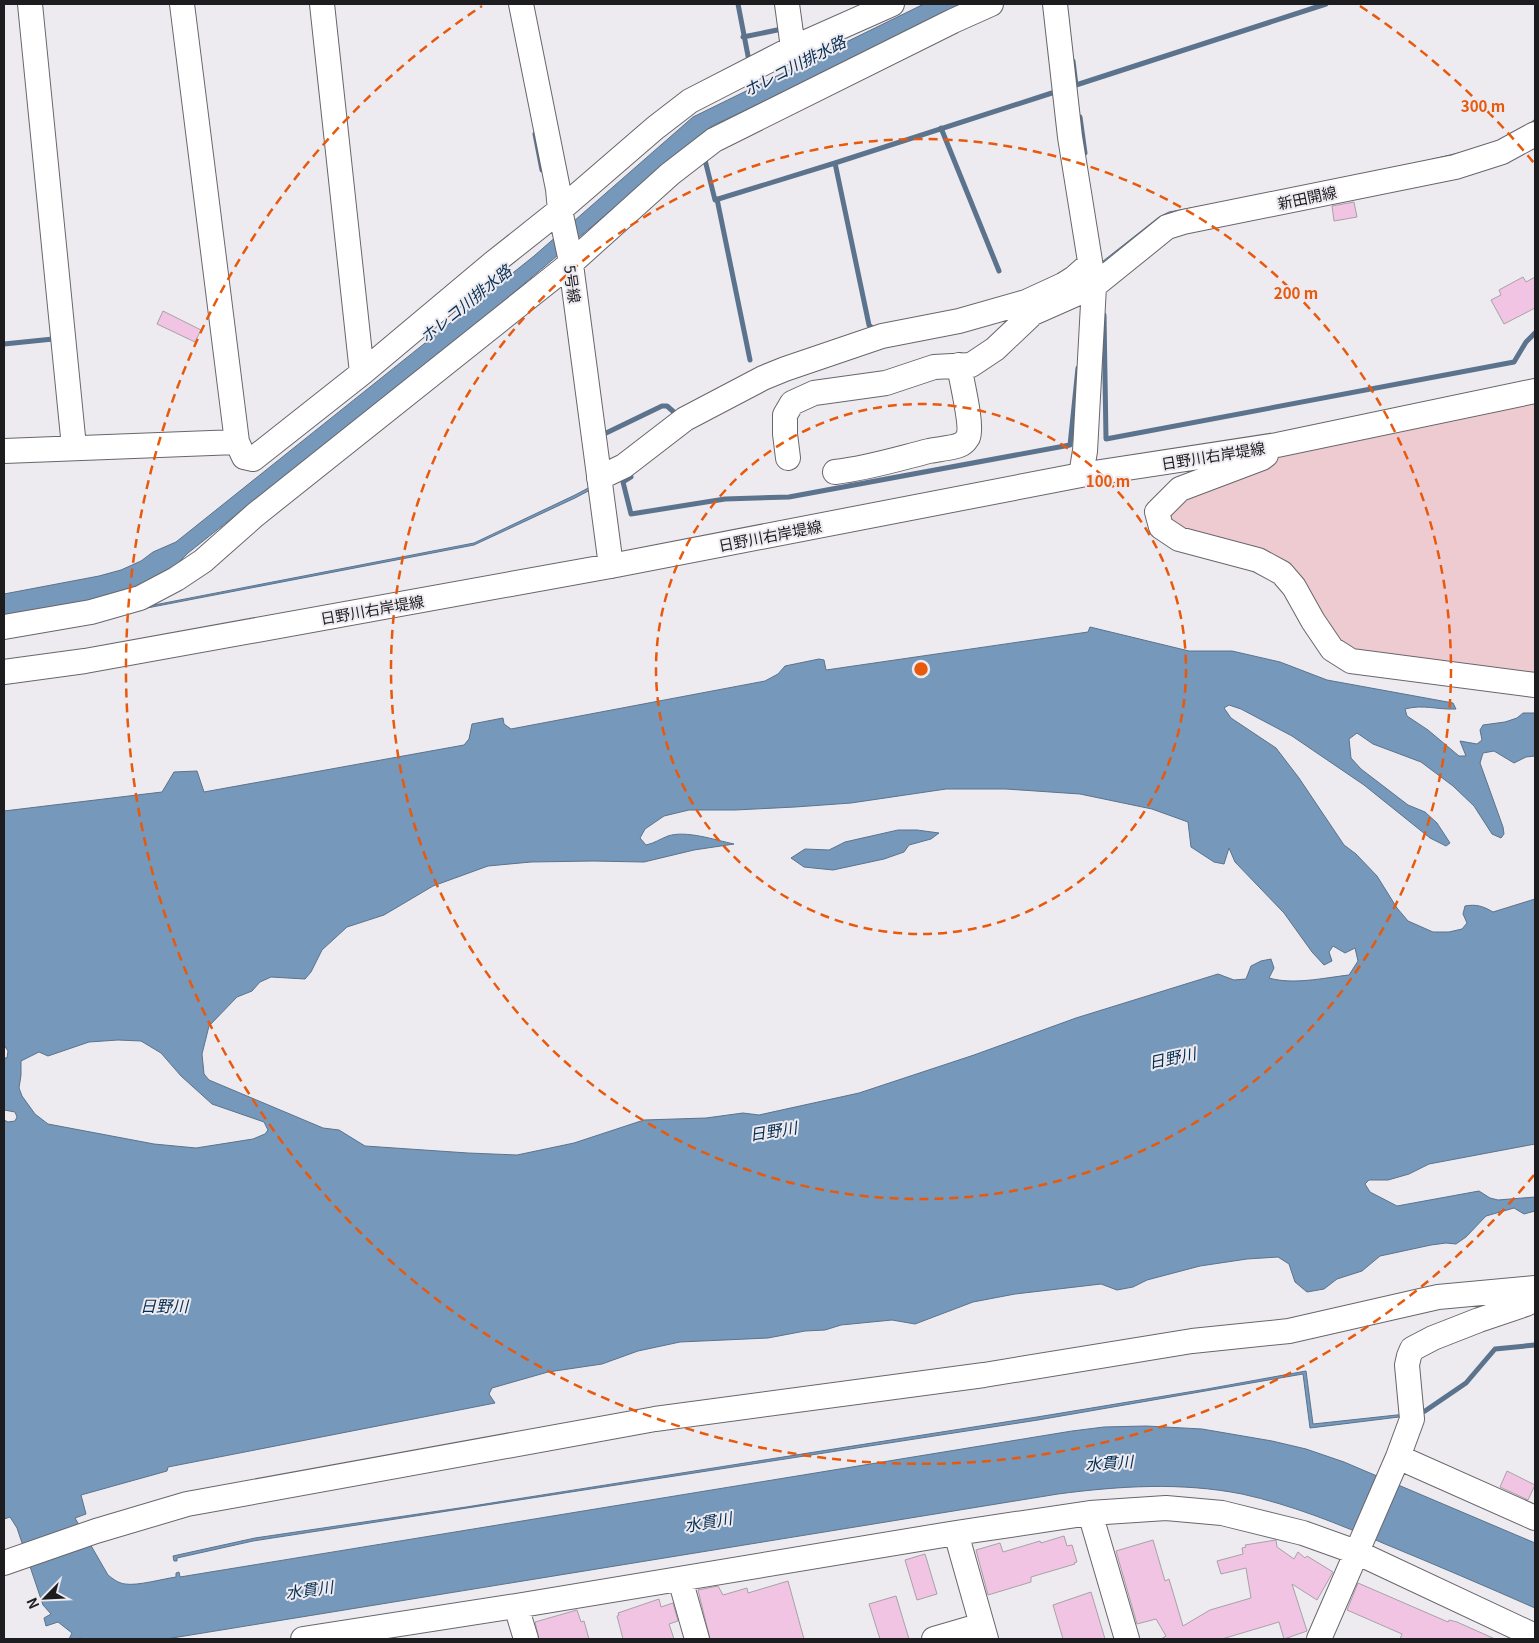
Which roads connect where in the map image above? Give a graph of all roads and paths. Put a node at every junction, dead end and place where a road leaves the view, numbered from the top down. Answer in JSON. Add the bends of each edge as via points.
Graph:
{"nodes":[{"id":1,"x":30,"y":4,"type":"edge"},
{"id":2,"x":182,"y":4,"type":"edge"},
{"id":3,"x":322,"y":4,"type":"edge"},
{"id":4,"x":521,"y":4,"type":"edge"},
{"id":5,"x":787,"y":4,"type":"edge"},
{"id":6,"x":892,"y":4,"type":"edge"},
{"id":7,"x":991,"y":4,"type":"edge"},
{"id":8,"x":1055,"y":4,"type":"edge"},
{"id":9,"x":965,"y":9,"type":"edge"},
{"id":10,"x":793,"y":48,"type":"junction"},
{"id":11,"x":1535,"y":134,"type":"edge"},
{"id":12,"x":561,"y":215,"type":"junction"},
{"id":13,"x":570,"y":260,"type":"junction"},
{"id":14,"x":1092,"y":275,"type":"junction"},
{"id":15,"x":959,"y":365,"type":"junction"},
{"id":16,"x":362,"y":373,"type":"junction"},
{"id":17,"x":1535,"y":391,"type":"edge"},
{"id":18,"x":238,"y":442,"type":"junction"},
{"id":19,"x":1277,"y":444,"type":"junction"},
{"id":20,"x":74,"y":447,"type":"junction"},
{"id":21,"x":4,"y":451,"type":"edge"},
{"id":22,"x":788,"y":458,"type":"dead end"},
{"id":23,"x":835,"y":472,"type":"dead end"},
{"id":24,"x":1082,"y":475,"type":"junction"},
{"id":25,"x":599,"y":478,"type":"junction"},
{"id":26,"x":610,"y":566,"type":"junction"},
{"id":27,"x":4,"y":627,"type":"edge"},
{"id":28,"x":4,"y":672,"type":"edge"},
{"id":29,"x":1535,"y":685,"type":"edge"},
{"id":30,"x":1535,"y":1288,"type":"edge"},
{"id":31,"x":1535,"y":1299,"type":"edge"},
{"id":32,"x":1394,"y":1466,"type":"junction"},
{"id":33,"x":1090,"y":1513,"type":"junction"},
{"id":34,"x":1535,"y":1518,"type":"edge"},
{"id":35,"x":956,"y":1533,"type":"junction"},
{"id":36,"x":1358,"y":1549,"type":"junction"},
{"id":37,"x":10,"y":1561,"type":"edge"},
{"id":38,"x":680,"y":1579,"type":"junction"},
{"id":39,"x":516,"y":1606,"type":"junction"},
{"id":40,"x":984,"y":1632,"type":"edge"},
{"id":41,"x":363,"y":1634,"type":"edge"},
{"id":42,"x":1535,"y":1636,"type":"edge"},
{"id":43,"x":304,"y":1639,"type":"edge"},
{"id":44,"x":526,"y":1639,"type":"edge"},
{"id":45,"x":697,"y":1639,"type":"edge"},
{"id":46,"x":934,"y":1639,"type":"edge"},
{"id":47,"x":1127,"y":1639,"type":"edge"},
{"id":48,"x":1319,"y":1639,"type":"edge"}],
"edges":[{"from":1,"to":20,"type":"street"},
{"from":2,"to":18,"type":"street"},
{"from":3,"to":16,"type":"street"},
{"from":4,"to":12,"type":"street","name":"5号線"},
{"from":5,"to":10,"type":"street"},
{"from":6,"to":10,"type":"street"},
{"from":7,"to":9,"type":"street"},
{"from":8,"to":14,"type":"street","via":[[1070,138]]},
{"from":9,"to":13,"type":"street","via":[[714,140]]},
{"from":10,"to":12,"type":"street","via":[[690,101],[655,128]]},
{"from":11,"to":14,"type":"street","name":"新田開線","via":[[1502,152],[1455,167],[1183,222],[1168,227]]},
{"from":12,"to":13,"type":"street","name":"5号線"},
{"from":12,"to":16,"type":"street","via":[[492,264]]},
{"from":13,"to":25,"type":"street","name":"5号線"},
{"from":13,"to":27,"type":"street","via":[[203,561],[176,579],[140,598],[99,610]]},
{"from":14,"to":15,"type":"street","via":[[1033,314],[995,349],[971,365]]},
{"from":14,"to":24,"type":"street"},
{"from":14,"to":25,"type":"street","via":[[1074,278],[1026,302],[959,321],[882,336],[763,378],[684,419],[624,466]]},
{"from":15,"to":22,"type":"street","via":[[934,367],[886,383],[814,393],[792,403],[785,416]]},
{"from":15,"to":23,"type":"street","via":[[969,432],[962,444]]},
{"from":16,"to":18,"type":"street","via":[[253,459],[244,457]]},
{"from":17,"to":19,"type":"street","name":"日野川右岸堤線"},
{"from":18,"to":20,"type":"street"},
{"from":19,"to":24,"type":"street","name":"日野川右岸堤線"},
{"from":19,"to":29,"type":"street","via":[[1262,458],[1180,490],[1157,512],[1161,527],[1178,539],[1258,560],[1282,573],[1332,648],[1351,661]]},
{"from":20,"to":21,"type":"street"},
{"from":24,"to":26,"type":"street","name":"日野川右岸堤線"},
{"from":25,"to":26,"type":"street","name":"5号線"},
{"from":26,"to":28,"type":"street","name":"日野川右岸堤線","via":[[85,661]]},
{"from":30,"to":37,"type":"street","via":[[1438,1297],[1289,1331],[1192,1342],[984,1375],[655,1420],[187,1504]]},
{"from":31,"to":32,"type":"street","via":[[1412,1349],[1407,1365],[1412,1419]]},
{"from":32,"to":34,"type":"street"},
{"from":32,"to":36,"type":"street"},
{"from":33,"to":35,"type":"street"},
{"from":33,"to":36,"type":"street","via":[[1166,1508],[1222,1513]]},
{"from":33,"to":47,"type":"street"},
{"from":35,"to":38,"type":"street"},
{"from":35,"to":40,"type":"street"},
{"from":36,"to":42,"type":"street"},
{"from":36,"to":48,"type":"street"},
{"from":38,"to":39,"type":"street"},
{"from":38,"to":45,"type":"street"},
{"from":39,"to":41,"type":"street"},
{"from":39,"to":44,"type":"street"},
{"from":40,"to":46,"type":"street"},
{"from":41,"to":43,"type":"street"}]}
